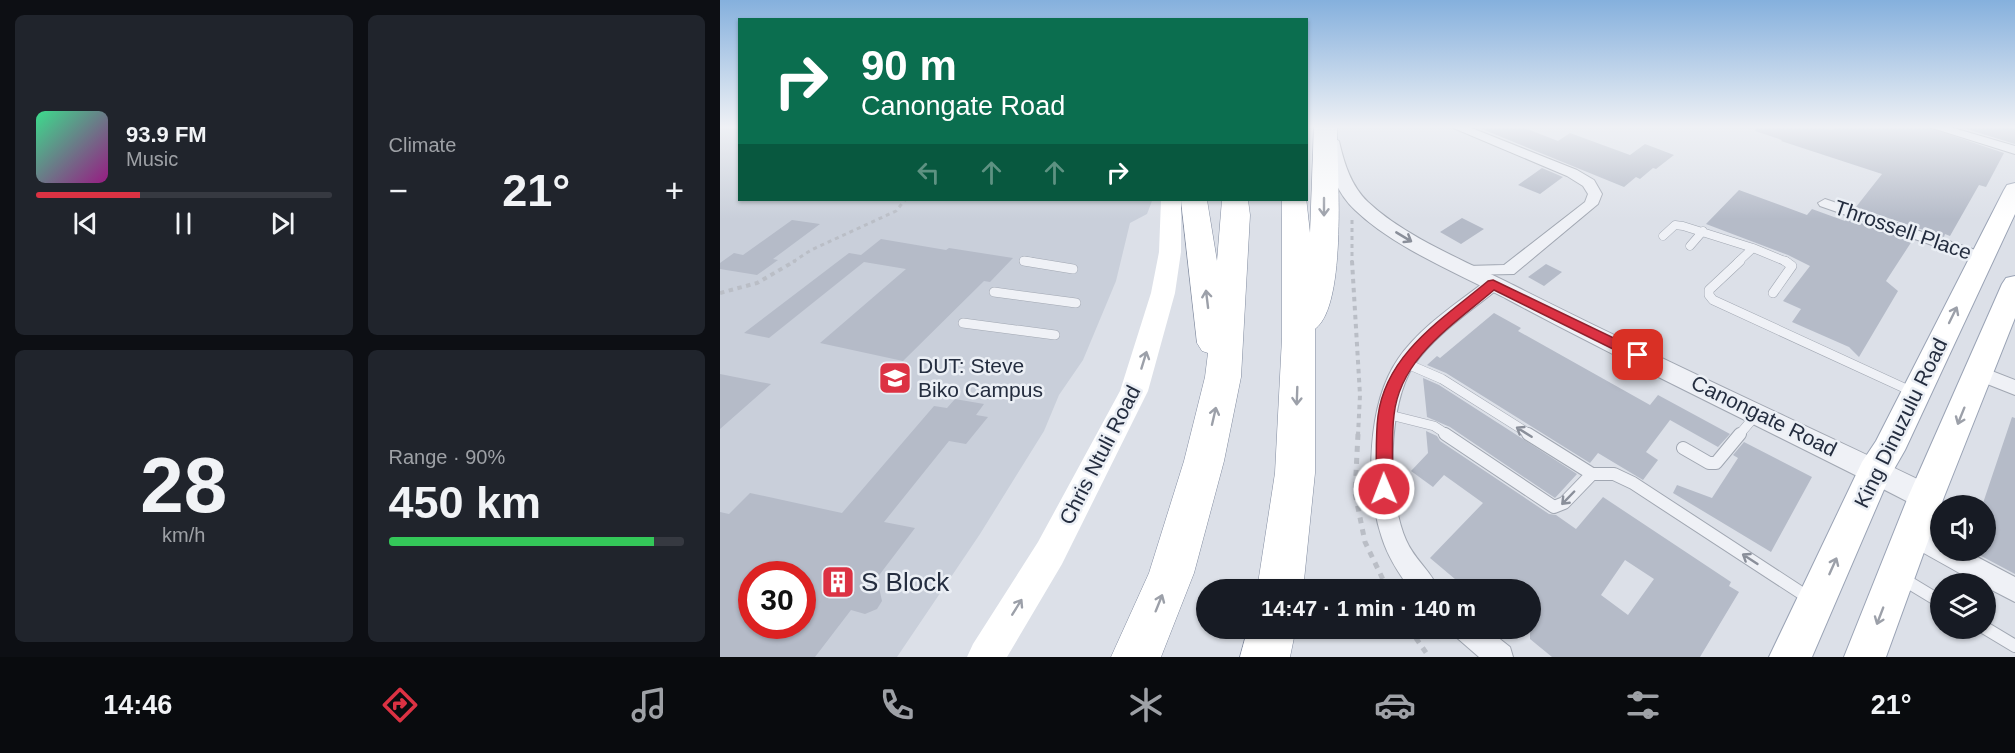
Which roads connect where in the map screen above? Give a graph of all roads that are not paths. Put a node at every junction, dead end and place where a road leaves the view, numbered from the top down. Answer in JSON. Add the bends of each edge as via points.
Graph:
{"nodes":[{"id":1,"x":1324,"y":158,"type":"edge"},
{"id":2,"x":1334,"y":158,"type":"edge"},
{"id":3,"x":1533,"y":158,"type":"edge"},
{"id":4,"x":2015,"y":190,"type":"edge"},
{"id":5,"x":1171,"y":201,"type":"edge"},
{"id":6,"x":1194,"y":201,"type":"edge"},
{"id":7,"x":1235,"y":201,"type":"edge"},
{"id":8,"x":1295,"y":201,"type":"edge"},
{"id":9,"x":1825,"y":203,"type":"dead end"},
{"id":10,"x":1702,"y":231,"type":"junction"},
{"id":11,"x":1663,"y":236,"type":"dead end"},
{"id":12,"x":1690,"y":246,"type":"dead end"},
{"id":13,"x":1753,"y":249,"type":"junction"},
{"id":14,"x":1981,"y":257,"type":"junction"},
{"id":15,"x":1024,"y":261,"type":"dead end"},
{"id":16,"x":1073,"y":268,"type":"dead end"},
{"id":17,"x":1501,"y":277,"type":"junction"},
{"id":18,"x":2015,"y":284,"type":"edge"},
{"id":19,"x":994,"y":292,"type":"dead end"},
{"id":20,"x":1773,"y":293,"type":"dead end"},
{"id":21,"x":1076,"y":303,"type":"dead end"},
{"id":22,"x":963,"y":323,"type":"dead end"},
{"id":23,"x":1055,"y":335,"type":"dead end"},
{"id":24,"x":1299,"y":338,"type":"junction"},
{"id":25,"x":1405,"y":363,"type":"junction"},
{"id":26,"x":1979,"y":373,"type":"junction"},
{"id":27,"x":1223,"y":377,"type":"junction"},
{"id":28,"x":2015,"y":388,"type":"edge"},
{"id":29,"x":1916,"y":393,"type":"junction"},
{"id":30,"x":1758,"y":412,"type":"junction"},
{"id":31,"x":1386,"y":414,"type":"junction"},
{"id":32,"x":1683,"y":448,"type":"dead end"},
{"id":33,"x":1874,"y":472,"type":"junction"},
{"id":34,"x":1592,"y":474,"type":"junction"},
{"id":35,"x":1926,"y":497,"type":"junction"},
{"id":36,"x":1912,"y":536,"type":"junction"},
{"id":37,"x":1896,"y":575,"type":"junction"},
{"id":38,"x":1281,"y":579,"type":"edge"},
{"id":39,"x":1418,"y":579,"type":"edge"},
{"id":40,"x":2015,"y":590,"type":"edge"},
{"id":41,"x":1930,"y":595,"type":"edge"},
{"id":42,"x":1816,"y":602,"type":"junction"},
{"id":43,"x":1996,"y":635,"type":"edge"},
{"id":44,"x":1269,"y":639,"type":"edge"},
{"id":45,"x":1478,"y":639,"type":"edge"},
{"id":46,"x":2015,"y":646,"type":"edge"},
{"id":47,"x":986,"y":657,"type":"edge"},
{"id":48,"x":1136,"y":657,"type":"edge"},
{"id":49,"x":1265,"y":657,"type":"edge"},
{"id":50,"x":1500,"y":657,"type":"edge"},
{"id":51,"x":1790,"y":657,"type":"edge"},
{"id":52,"x":1865,"y":657,"type":"edge"}],
"edges":[{"from":1,"to":24,"type":"highway","one_way":true,"via":[[1322,274]]},
{"from":2,"to":17,"type":"street","name":"Canongate Road","one_way":true,"via":[[1346,186],[1357,200],[1393,231],[1467,271]]},
{"from":3,"to":17,"type":"street","via":[[1589,183],[1594,198]]},
{"from":4,"to":14,"type":"main road","name":"King Dinuzulu Road"},
{"from":47,"to":5,"type":"main road","name":"Chris Ntuli Road","one_way":true,"via":[[1050,553],[1134,391],[1163,293],[1170,252]]},
{"from":27,"to":6,"type":"highway","one_way":true,"via":[[1210,331]]},
{"from":7,"to":27,"type":"highway"},
{"from":8,"to":24,"type":"highway"},
{"from":9,"to":14,"type":"street","name":"Throssell Place"},
{"from":10,"to":11,"type":"lane","via":[[1675,225]]},
{"from":10,"to":12,"type":"lane"},
{"from":10,"to":13,"type":"lane"},
{"from":13,"to":20,"type":"lane","via":[[1792,266]]},
{"from":13,"to":29,"type":"lane","via":[[1709,290],[1713,300]]},
{"from":29,"to":14,"type":"main road","name":"King Dinuzulu Road","one_way":true},
{"from":15,"to":16,"type":"lane"},
{"from":17,"to":25,"type":"street"},
{"from":17,"to":30,"type":"street","name":"Canongate Road","via":[[1527,301]]},
{"from":18,"to":26,"type":"main road"},
{"from":19,"to":21,"type":"lane"},
{"from":22,"to":23,"type":"lane"},
{"from":24,"to":38,"type":"highway","one_way":true,"via":[[1295,473]]},
{"from":25,"to":31,"type":"street","via":[[1395,381]]},
{"from":34,"to":25,"type":"lane","one_way":true,"via":[[1442,379]]},
{"from":26,"to":28,"type":"street"},
{"from":26,"to":35,"type":"main road","one_way":true},
{"from":48,"to":27,"type":"highway","one_way":true,"via":[[1171,573]]},
{"from":29,"to":33,"type":"main road","name":"King Dinuzulu Road"},
{"from":30,"to":32,"type":"lane","via":[[1716,463]]},
{"from":30,"to":33,"type":"street","name":"Canongate Road"},
{"from":34,"to":31,"type":"lane","one_way":true,"via":[[1564,503],[1554,507],[1434,426]]},
{"from":31,"to":39,"type":"street","via":[[1385,509],[1394,540]]},
{"from":33,"to":35,"type":"street","name":"Canongate Road"},
{"from":42,"to":33,"type":"main road","name":"King Dinuzulu Road","one_way":true},
{"from":42,"to":34,"type":"lane","one_way":true,"via":[[1633,483],[1614,474]]},
{"from":35,"to":36,"type":"main road"},
{"from":36,"to":37,"type":"main road"},
{"from":36,"to":40,"type":"street"},
{"from":37,"to":41,"type":"lane"},
{"from":37,"to":52,"type":"main road","one_way":true},
{"from":42,"to":51,"type":"main road","name":"King Dinuzulu Road"},
{"from":43,"to":46,"type":"lane"},
{"from":44,"to":49,"type":"highway"},
{"from":45,"to":50,"type":"street"}]}
